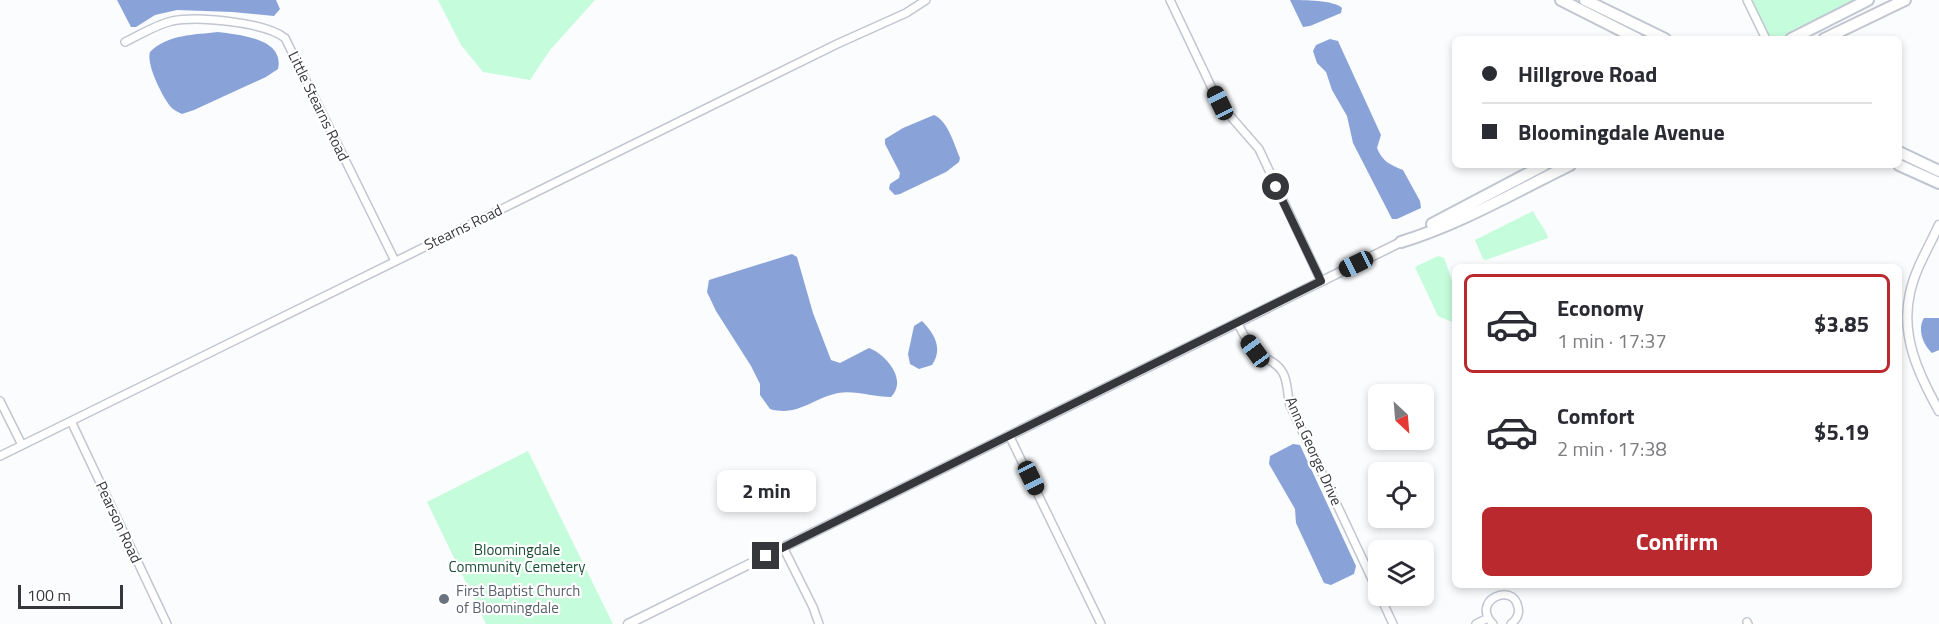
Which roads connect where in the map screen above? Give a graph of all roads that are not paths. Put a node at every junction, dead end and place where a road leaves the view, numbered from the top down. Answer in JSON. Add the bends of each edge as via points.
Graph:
{"nodes":[{"id":1,"x":926,"y":0,"type":"edge"},
{"id":2,"x":1170,"y":0,"type":"edge"},
{"id":3,"x":1561,"y":0,"type":"edge"},
{"id":4,"x":1586,"y":0,"type":"edge"},
{"id":5,"x":1747,"y":0,"type":"edge"},
{"id":6,"x":1868,"y":0,"type":"edge"},
{"id":7,"x":1905,"y":0,"type":"edge"},
{"id":8,"x":1632,"y":36,"type":"edge"},
{"id":9,"x":1659,"y":36,"type":"edge"},
{"id":10,"x":1765,"y":36,"type":"edge"},
{"id":11,"x":1797,"y":36,"type":"edge"},
{"id":12,"x":1830,"y":36,"type":"edge"},
{"id":13,"x":125,"y":42,"type":"dead end"},
{"id":14,"x":1902,"y":153,"type":"edge"},
{"id":15,"x":1902,"y":166,"type":"edge"},
{"id":16,"x":1538,"y":168,"type":"edge"},
{"id":17,"x":1564,"y":168,"type":"edge"},
{"id":18,"x":1939,"y":171,"type":"edge"},
{"id":19,"x":1939,"y":183,"type":"edge"},
{"id":20,"x":1939,"y":225,"type":"edge"},
{"id":21,"x":1401,"y":242,"type":"junction"},
{"id":22,"x":395,"y":261,"type":"junction"},
{"id":23,"x":1321,"y":281,"type":"junction"},
{"id":24,"x":1237,"y":322,"type":"junction"},
{"id":25,"x":0,"y":401,"type":"edge"},
{"id":26,"x":1939,"y":411,"type":"edge"},
{"id":27,"x":71,"y":420,"type":"junction"},
{"id":28,"x":1009,"y":435,"type":"junction"},
{"id":29,"x":22,"y":445,"type":"junction"},
{"id":30,"x":0,"y":456,"type":"edge"},
{"id":31,"x":783,"y":547,"type":"junction"},
{"id":32,"x":1368,"y":571,"type":"edge"},
{"id":33,"x":1385,"y":606,"type":"edge"},
{"id":34,"x":1491,"y":621,"type":"edge"},
{"id":35,"x":167,"y":624,"type":"edge"},
{"id":36,"x":628,"y":624,"type":"edge"},
{"id":37,"x":819,"y":624,"type":"edge"},
{"id":38,"x":1101,"y":624,"type":"edge"},
{"id":39,"x":1393,"y":624,"type":"edge"},
{"id":40,"x":1476,"y":624,"type":"edge"},
{"id":41,"x":1512,"y":624,"type":"edge"}],
"edges":[{"from":1,"to":22,"type":"street","name":"Stearns Road"},
{"from":2,"to":23,"type":"street","via":[[1220,103],[1259,149]]},
{"from":3,"to":8,"type":"main road"},
{"from":4,"to":9,"type":"main road"},
{"from":5,"to":10,"type":"street"},
{"from":6,"to":11,"type":"main road"},
{"from":7,"to":12,"type":"main road"},
{"from":13,"to":22,"type":"street","name":"Little Stearns Road","via":[[166,23],[188,20],[257,26],[285,38]]},
{"from":14,"to":18,"type":"main road"},
{"from":15,"to":19,"type":"main road"},
{"from":16,"to":21,"type":"main road"},
{"from":17,"to":21,"type":"main road","via":[[1477,211]]},
{"from":20,"to":26,"type":"street","via":[[1914,279],[1908,336],[1914,361]]},
{"from":21,"to":23,"type":"street"},
{"from":22,"to":27,"type":"street","name":"Stearns Road"},
{"from":23,"to":24,"type":"street"},
{"from":24,"to":28,"type":"street"},
{"from":24,"to":32,"type":"street","name":"Anna George Drive","via":[[1255,351],[1283,371],[1290,405]]},
{"from":25,"to":29,"type":"street"},
{"from":27,"to":29,"type":"street","name":"Stearns Road"},
{"from":27,"to":35,"type":"street","name":"Pearson Road"},
{"from":28,"to":31,"type":"street"},
{"from":28,"to":38,"type":"street"},
{"from":29,"to":30,"type":"street","name":"Stearns Road"},
{"from":31,"to":36,"type":"street"},
{"from":31,"to":37,"type":"street"},
{"from":33,"to":39,"type":"street","name":"Anna George Drive"},
{"from":34,"to":40,"type":"street"},
{"from":34,"to":41,"type":"street","via":[[1486,610],[1489,602],[1507,595],[1519,610]]}]}
